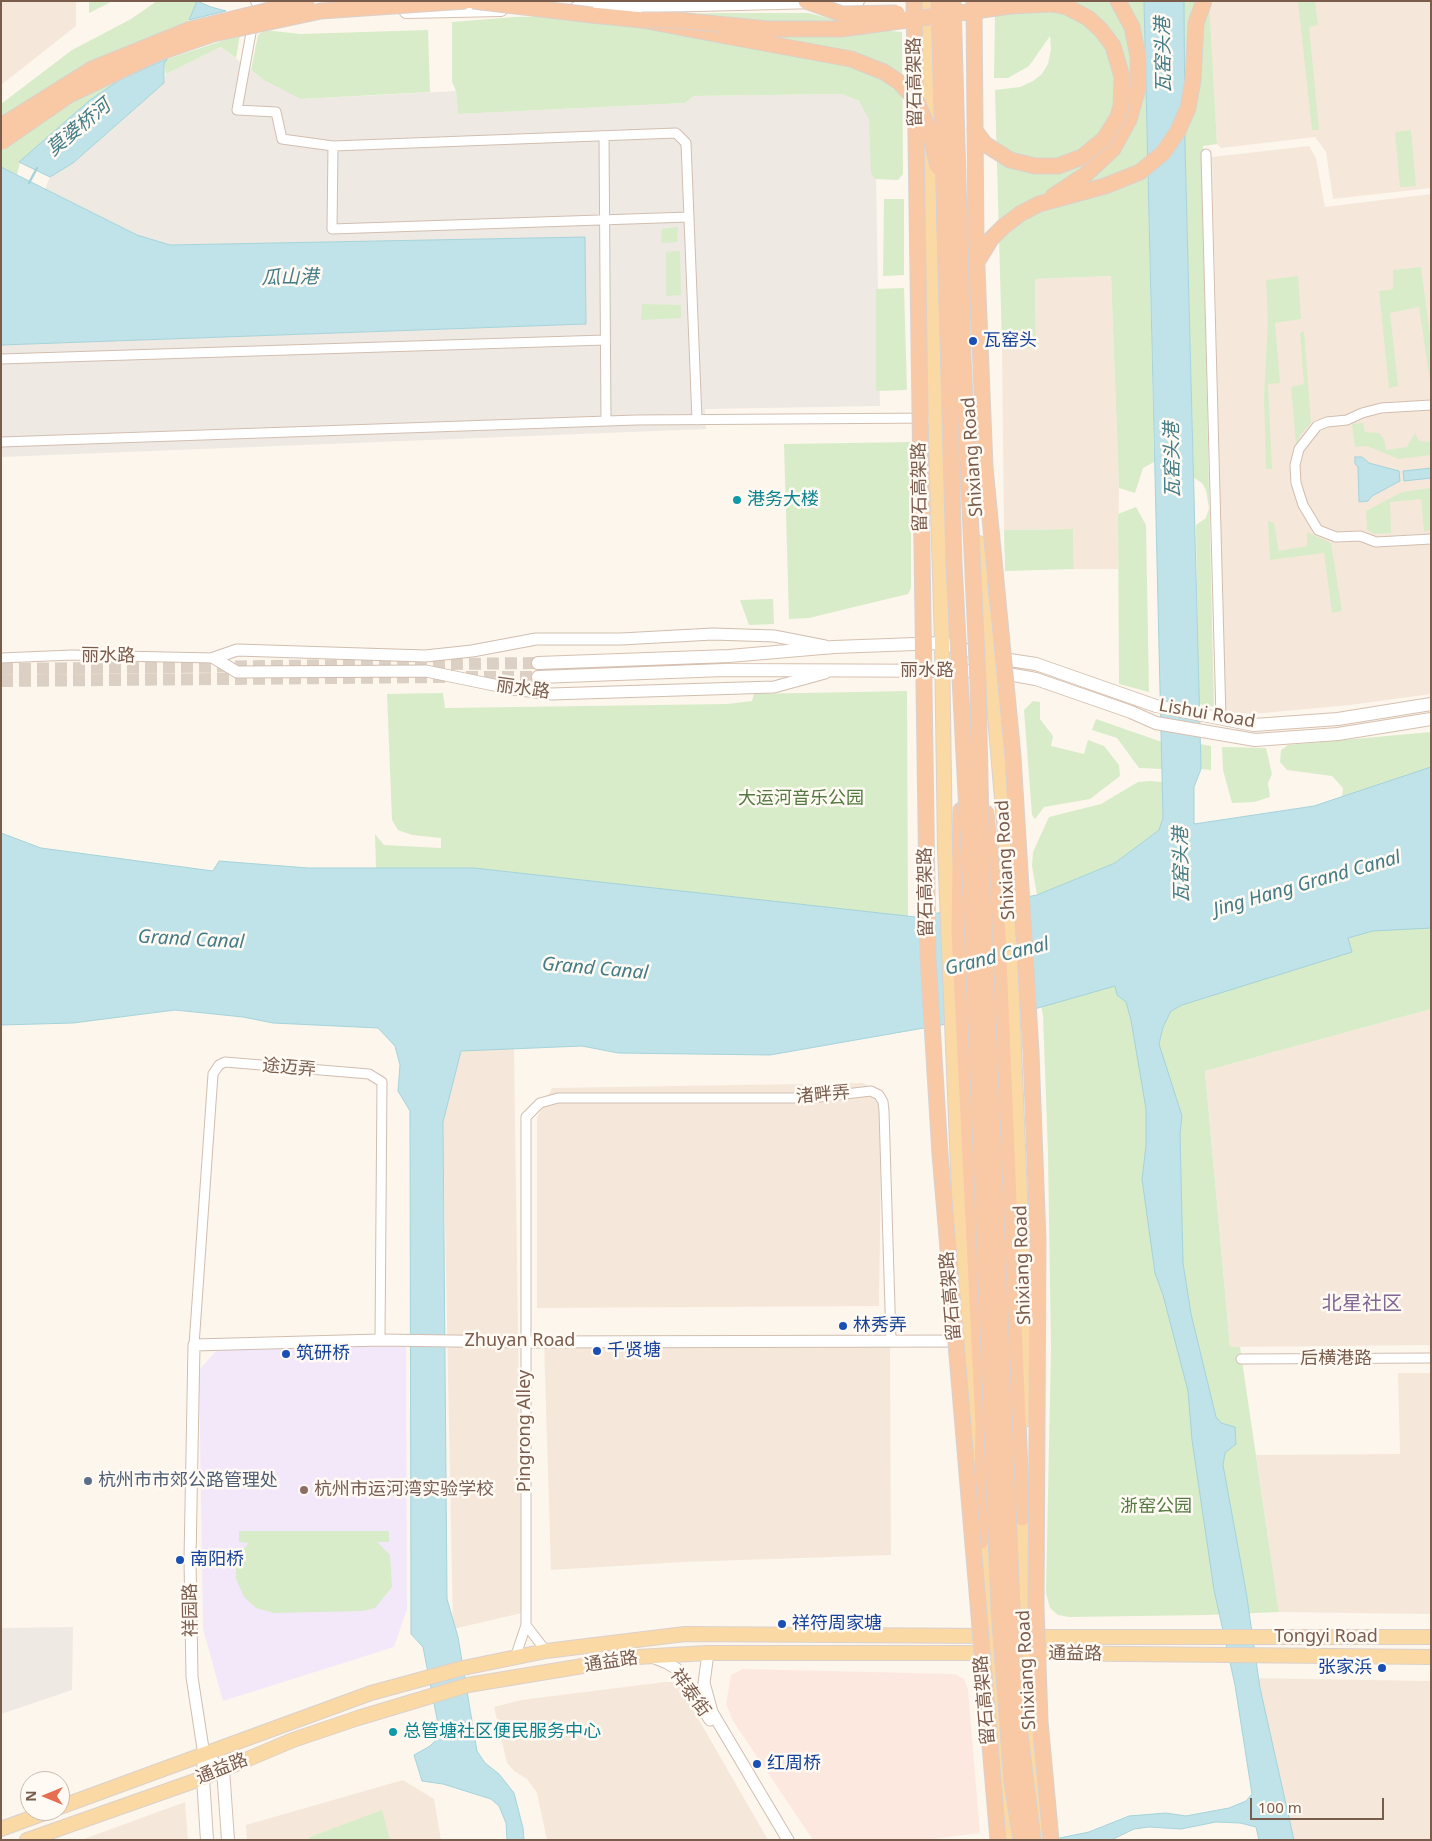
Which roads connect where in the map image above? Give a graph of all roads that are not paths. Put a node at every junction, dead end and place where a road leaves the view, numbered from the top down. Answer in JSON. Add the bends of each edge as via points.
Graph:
{"nodes":[{"id":1,"x":257,"y":1,"type":"edge"},
{"id":2,"x":307,"y":1,"type":"edge"},
{"id":3,"x":466,"y":1,"type":"edge"},
{"id":4,"x":473,"y":1,"type":"edge"},
{"id":5,"x":806,"y":1,"type":"edge"},
{"id":6,"x":858,"y":1,"type":"edge"},
{"id":7,"x":914,"y":1,"type":"edge"},
{"id":8,"x":928,"y":1,"type":"edge"},
{"id":9,"x":940,"y":1,"type":"edge"},
{"id":10,"x":953,"y":1,"type":"edge"},
{"id":11,"x":959,"y":1,"type":"edge"},
{"id":12,"x":966,"y":1,"type":"edge"},
{"id":13,"x":974,"y":1,"type":"edge"},
{"id":14,"x":1118,"y":1,"type":"edge"},
{"id":15,"x":1204,"y":1,"type":"edge"},
{"id":16,"x":642,"y":20,"type":"junction"},
{"id":17,"x":954,"y":70,"type":"junction"},
{"id":18,"x":1,"y":126,"type":"edge"},
{"id":19,"x":604,"y":136,"type":"junction"},
{"id":20,"x":1,"y":142,"type":"edge"},
{"id":21,"x":332,"y":146,"type":"junction"},
{"id":22,"x":1206,"y":154,"type":"dead end"},
{"id":23,"x":1039,"y":204,"type":"junction"},
{"id":24,"x":946,"y":209,"type":"junction"},
{"id":25,"x":689,"y":217,"type":"junction"},
{"id":26,"x":604,"y":220,"type":"junction"},
{"id":27,"x":605,"y":340,"type":"junction"},
{"id":28,"x":963,"y":356,"type":"junction"},
{"id":29,"x":1,"y":359,"type":"edge"},
{"id":30,"x":1431,"y":405,"type":"edge"},
{"id":31,"x":935,"y":418,"type":"junction"},
{"id":32,"x":697,"y":420,"type":"junction"},
{"id":33,"x":606,"y":421,"type":"junction"},
{"id":34,"x":1,"y":442,"type":"edge"},
{"id":35,"x":1431,"y":539,"type":"edge"},
{"id":36,"x":942,"y":643,"type":"junction"},
{"id":37,"x":834,"y":647,"type":"junction"},
{"id":38,"x":990,"y":657,"type":"junction"},
{"id":39,"x":1,"y":658,"type":"edge"},
{"id":40,"x":214,"y":658,"type":"junction"},
{"id":41,"x":538,"y":663,"type":"tunnel mouth"},
{"id":42,"x":834,"y":670,"type":"junction"},
{"id":43,"x":991,"y":671,"type":"junction"},
{"id":44,"x":942,"y":672,"type":"junction"},
{"id":45,"x":538,"y":677,"type":"tunnel mouth"},
{"id":46,"x":1431,"y":704,"type":"edge"},
{"id":47,"x":1221,"y":719,"type":"junction"},
{"id":48,"x":1431,"y":719,"type":"edge"},
{"id":49,"x":963,"y":756,"type":"junction"},
{"id":50,"x":980,"y":774,"type":"junction"},
{"id":51,"x":526,"y":1117,"type":"joint"},
{"id":52,"x":380,"y":1340,"type":"junction"},
{"id":53,"x":891,"y":1341,"type":"junction"},
{"id":54,"x":965,"y":1341,"type":"junction"},
{"id":55,"x":525,"y":1342,"type":"junction"},
{"id":56,"x":194,"y":1344,"type":"junction"},
{"id":57,"x":1431,"y":1358,"type":"edge"},
{"id":58,"x":1241,"y":1359,"type":"dead end"},
{"id":59,"x":1022,"y":1518,"type":"junction"},
{"id":60,"x":981,"y":1541,"type":"junction"},
{"id":61,"x":526,"y":1625,"type":"junction"},
{"id":62,"x":802,"y":1634,"type":"junction"},
{"id":63,"x":989,"y":1636,"type":"junction"},
{"id":64,"x":1221,"y":1636,"type":"joint"},
{"id":65,"x":1024,"y":1637,"type":"junction"},
{"id":66,"x":1431,"y":1637,"type":"edge"},
{"id":67,"x":546,"y":1651,"type":"junction"},
{"id":68,"x":772,"y":1652,"type":"junction"},
{"id":69,"x":708,"y":1653,"type":"junction"},
{"id":70,"x":990,"y":1653,"type":"junction"},
{"id":71,"x":1024,"y":1653,"type":"junction"},
{"id":72,"x":1223,"y":1656,"type":"joint"},
{"id":73,"x":650,"y":1657,"type":"junction"},
{"id":74,"x":1431,"y":1657,"type":"edge"},
{"id":75,"x":515,"y":1658,"type":"junction"},
{"id":76,"x":725,"y":1735,"type":"junction"},
{"id":77,"x":204,"y":1755,"type":"junction"},
{"id":78,"x":223,"y":1769,"type":"junction"},
{"id":79,"x":203,"y":1778,"type":"junction"},
{"id":80,"x":70,"y":1803,"type":"edge"},
{"id":81,"x":23,"y":1821,"type":"edge"},
{"id":82,"x":1,"y":1829,"type":"edge"},
{"id":83,"x":1042,"y":1839,"type":"edge"},
{"id":84,"x":27,"y":1840,"type":"edge"},
{"id":85,"x":208,"y":1840,"type":"edge"},
{"id":86,"x":228,"y":1840,"type":"edge"},
{"id":87,"x":788,"y":1840,"type":"edge"},
{"id":88,"x":998,"y":1840,"type":"edge"},
{"id":89,"x":1009,"y":1840,"type":"edge"},
{"id":90,"x":1021,"y":1840,"type":"edge"}],
"edges":[{"from":1,"to":6,"type":"main road","via":[[300,8],[374,13]]},
{"from":1,"to":21,"type":"street","via":[[237,110],[276,112],[282,139]]},
{"from":2,"to":18,"type":"highway","bridge":true,"via":[[191,29],[92,69]]},
{"from":3,"to":20,"type":"highway","bridge":true,"via":[[321,11],[213,34],[158,54],[70,95]]},
{"from":4,"to":16,"type":"highway","bridge":true},
{"from":5,"to":12,"type":"highway","bridge":true,"via":[[842,14],[873,15]]},
{"from":7,"to":88,"type":"highway","name":"留石高架路","bridge":true,"via":[[928,958],[940,1154]]},
{"from":8,"to":31,"type":"main road","name":"Shixiang Road","via":[[929,210]]},
{"from":9,"to":24,"type":"highway","name":"留石高架路","bridge":true},
{"from":10,"to":17,"type":"highway","name":"留石高架路","bridge":true},
{"from":11,"to":38,"type":"main road","name":"Shixiang Road","via":[[961,214],[970,421],[981,594]]},
{"from":13,"to":83,"type":"highway","bridge":true,"via":[[976,244],[983,433],[988,517],[1014,766],[1038,1249],[1036,1607]]},
{"from":14,"to":23,"type":"highway","via":[[1132,27],[1138,56],[1138,88],[1129,120],[1113,149],[1086,176]]},
{"from":15,"to":23,"type":"highway","via":[[1196,23],[1188,108],[1163,153],[1140,172],[1106,186]]},
{"from":16,"to":17,"type":"highway","bridge":true,"via":[[678,20],[767,29],[841,30],[1011,6],[1052,4],[1067,7],[1088,18],[1113,46],[1122,77],[1121,106],[1104,139],[1082,157],[1058,166],[1035,166],[1010,160],[985,144],[968,119]]},
{"from":16,"to":24,"type":"highway","bridge":true,"via":[[851,59],[884,72],[916,100],[930,133]]},
{"from":17,"to":28,"type":"highway","name":"留石高架路","bridge":true},
{"from":19,"to":21,"type":"street"},
{"from":19,"to":25,"type":"street","via":[[676,133],[686,143]]},
{"from":19,"to":26,"type":"street"},
{"from":21,"to":26,"type":"street","via":[[332,229]]},
{"from":22,"to":47,"type":"street"},
{"from":23,"to":28,"type":"highway","bridge":true,"via":[[1003,227],[981,254],[968,287]]},
{"from":24,"to":49,"type":"highway","name":"留石高架路","bridge":true,"via":[[954,563]]},
{"from":25,"to":26,"type":"street"},
{"from":25,"to":32,"type":"street"},
{"from":26,"to":27,"type":"street"},
{"from":27,"to":29,"type":"street"},
{"from":27,"to":33,"type":"street"},
{"from":28,"to":50,"type":"highway","name":"留石高架路","bridge":true},
{"from":30,"to":35,"type":"street","via":[[1381,408],[1317,426],[1299,449],[1295,465],[1296,483],[1303,505],[1318,530],[1336,537],[1360,536],[1376,542]]},
{"from":31,"to":32,"type":"street"},
{"from":31,"to":36,"type":"main road","name":"Shixiang Road"},
{"from":32,"to":33,"type":"street"},
{"from":33,"to":34,"type":"street"},
{"from":36,"to":37,"type":"main road","name":"丽水路"},
{"from":36,"to":38,"type":"main road","name":"丽水路"},
{"from":36,"to":44,"type":"main road","name":"Shixiang Road"},
{"from":37,"to":40,"type":"street","name":"丽水路","via":[[774,636],[713,634],[621,640],[536,639],[424,656],[237,650]]},
{"from":37,"to":41,"type":"main road","name":"丽水路","via":[[729,656]]},
{"from":38,"to":43,"type":"main road","name":"Shixiang Road"},
{"from":38,"to":47,"type":"main road","name":"Lishui Road","via":[[1036,664],[1156,706]]},
{"from":39,"to":40,"type":"street","name":"丽水路","via":[[72,655]]},
{"from":40,"to":42,"type":"street","name":"丽水路","via":[[238,672],[426,671],[551,694],[774,687]]},
{"from":42,"to":44,"type":"main road","name":"丽水路"},
{"from":42,"to":45,"type":"main road","name":"丽水路","via":[[724,670]]},
{"from":43,"to":44,"type":"main road","name":"丽水路"},
{"from":43,"to":48,"type":"main road","name":"Lishui Road","via":[[1036,679],[1156,723],[1255,740],[1338,734]]},
{"from":43,"to":59,"type":"main road","name":"Shixiang Road","via":[[1007,874],[1026,1346]]},
{"from":44,"to":54,"type":"main road","name":"Shixiang Road","via":[[945,850]]},
{"from":46,"to":47,"type":"main road","name":"Lishui Road","via":[[1338,719],[1264,724]]},
{"from":49,"to":60,"type":"highway","bridge":true,"via":[[959,930],[983,1425]]},
{"from":49,"to":90,"type":"highway","name":"留石高架路","bridge":true,"via":[[999,1609],[1012,1782]]},
{"from":50,"to":59,"type":"highway","bridge":true,"via":[[998,934]]},
{"from":50,"to":83,"type":"highway","name":"留石高架路","bridge":true,"via":[[1012,1606],[1019,1726]]},
{"from":51,"to":53,"type":"street","name":"渚畔弄","via":[[540,1103],[558,1098],[810,1098],[871,1091],[879,1095],[884,1111]]},
{"from":51,"to":55,"type":"street","name":"Pingrong Alley"},
{"from":52,"to":55,"type":"street","name":"Zhuyan Road"},
{"from":52,"to":56,"type":"street","name":"Zhuyan Road"},
{"from":52,"to":56,"type":"street","name":"途迈弄","via":[[382,1082],[369,1074],[225,1062],[218,1065],[213,1074]]},
{"from":53,"to":54,"type":"street","name":"Zhuyan Road"},
{"from":53,"to":55,"type":"street","name":"Zhuyan Road"},
{"from":54,"to":60,"type":"main road","name":"Shixiang Road"},
{"from":55,"to":61,"type":"street","name":"Pingrong Alley"},
{"from":56,"to":77,"type":"street","name":"祥园路","via":[[190,1559],[192,1677]]},
{"from":57,"to":58,"type":"street","name":"后横港路"},
{"from":59,"to":65,"type":"main road","name":"Shixiang Road"},
{"from":60,"to":63,"type":"main road","name":"Shixiang Road"},
{"from":61,"to":67,"type":"street"},
{"from":61,"to":75,"type":"street","name":"Pingrong Alley"},
{"from":62,"to":63,"type":"main road","name":"通益路"},
{"from":62,"to":67,"type":"main road","name":"通益路","via":[[685,1634]]},
{"from":62,"to":68,"type":"main road"},
{"from":63,"to":65,"type":"main road","name":"通益路"},
{"from":63,"to":70,"type":"main road","name":"Shixiang Road"},
{"from":64,"to":65,"type":"main road","name":"通益路"},
{"from":64,"to":66,"type":"main road","name":"Tongyi Road"},
{"from":65,"to":71,"type":"main road","name":"Shixiang Road"},
{"from":67,"to":75,"type":"main road","name":"通益路"},
{"from":68,"to":69,"type":"main road","name":"通益路"},
{"from":68,"to":70,"type":"main road","name":"通益路"},
{"from":69,"to":73,"type":"main road","name":"通益路"},
{"from":69,"to":76,"type":"street","name":"祥泰街","via":[[704,1683],[712,1712]]},
{"from":70,"to":71,"type":"main road","name":"通益路"},
{"from":70,"to":89,"type":"main road","name":"Shixiang Road"},
{"from":71,"to":72,"type":"main road","name":"通益路"},
{"from":71,"to":83,"type":"main road","name":"Shixiang Road"},
{"from":72,"to":74,"type":"main road","name":"Tongyi Road"},
{"from":73,"to":76,"type":"street","name":"祥泰街","via":[[677,1669],[716,1730]]},
{"from":73,"to":78,"type":"main road","name":"通益路","via":[[468,1685],[293,1740]]},
{"from":75,"to":77,"type":"main road","name":"通益路","via":[[419,1679],[300,1718]]},
{"from":76,"to":87,"type":"street","name":"祥泰街"},
{"from":77,"to":78,"type":"main road"},
{"from":77,"to":79,"type":"main road"},
{"from":77,"to":80,"type":"main road","name":"通益路"},
{"from":78,"to":79,"type":"main road","name":"通益路"},
{"from":78,"to":86,"type":"main road"},
{"from":79,"to":84,"type":"main road","name":"通益路"},
{"from":79,"to":85,"type":"main road"},
{"from":81,"to":82,"type":"main road"}]}
